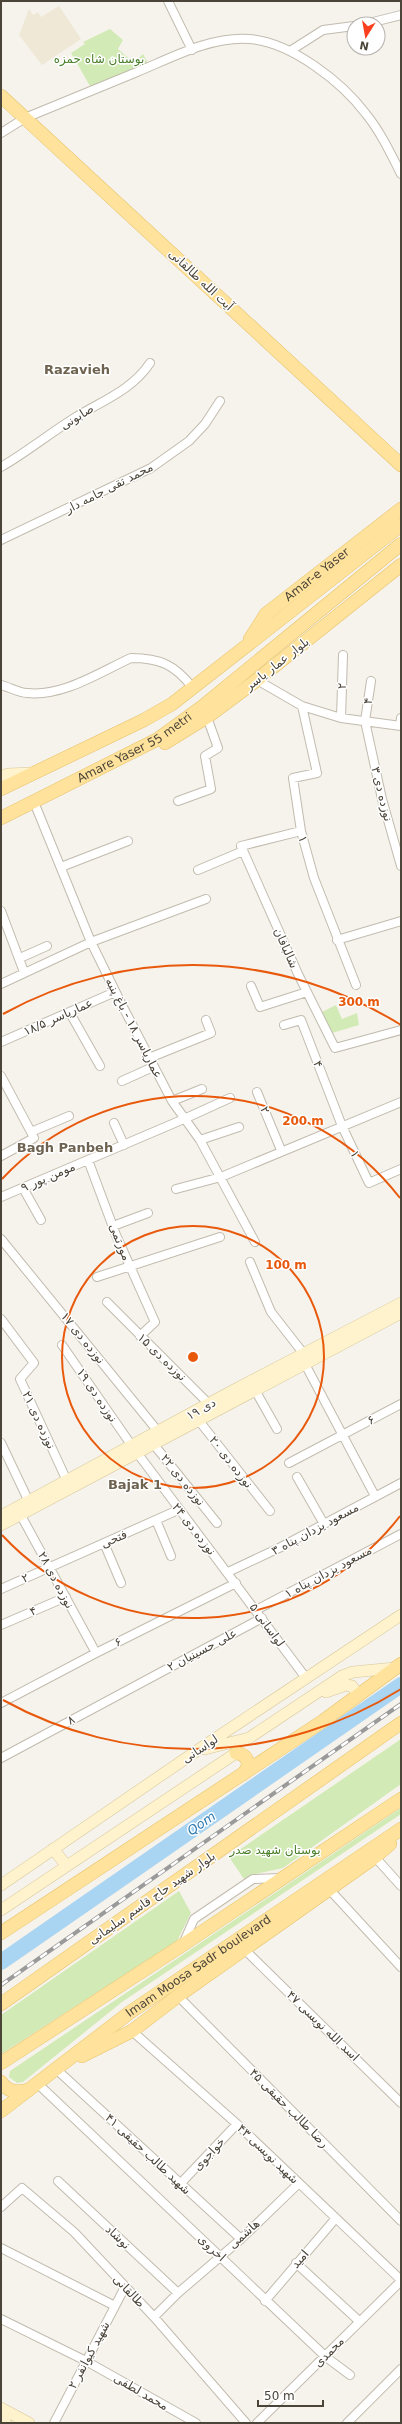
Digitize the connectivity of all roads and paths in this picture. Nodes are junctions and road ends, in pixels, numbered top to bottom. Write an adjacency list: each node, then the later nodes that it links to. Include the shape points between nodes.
1 (168, 1): 5 (street)
2 (401, 15): 3 (street)
3 (386, 19)
4 (346, 27): 6 (street, via 323,30)
5 (192, 50): 6 (street, via 227,40 250,38); 8 (street)
6 (290, 51): 10 (street, via 321,69 362,109)
7 (1, 96): 8 (main road, آیت الله طالقانی)
8 (25, 118): 9 (street); 13 (main road, آیت الله طالقانی)
9 (1, 133)
10 (401, 174)
11 (150, 363): 14 (street, صابونی, via 142,376 125,389 75,417)
12 (220, 401): 17 (street, محمد تقی جامه دار, via 205,424 189,441 151,468)
13 (401, 465)
14 (1, 467)
15 (400, 510): 20 (main road, Amar-e Yaser, via 266,614)
16 (401, 525): 20 (main road)
17 (1, 540)
18 (401, 544): 31 (main road, بلوار عمار یاسر, via 202,707)
19 (401, 565): 22 (main road, بلوار عمار یاسر)
20 (243, 648): 25 (main road, Amare Yaser 55 metri)
21 (343, 655): 28 (street, ۲)
22 (257, 680): 26 (street); 27 (main road, بلوار عمار یاسر)
23 (371, 681): 29 (street, ۴)
24 (1, 685): 25 (street, via 27,693 48,692 68,687 131,658 140,658 176,668)
25 (192, 687): 32 (main road, Amare Yaser 55 metri, via 172,704 144,720)
26 (302, 706): 28 (street); 38 (street, ۱, via 317,774 293,778)
27 (207, 717): 31 (main road, بلوار عمار یاسر, via 165,743); 35 (street, via 218,748 204,756 211,789)
28 (341, 718): 29 (street)
29 (365, 721): 30 (street); 41 (street, نوزده دی ۳, via 382,799)
30 (401, 723)
31 (145, 745): 36 (main road, Amare Yaser 55 metri)
32 (34, 773): 33 (main road); 34 (main road, Amare Yaser 55 metri)
33 (1, 776)
34 (1, 789)
35 (178, 801)
36 (34, 802): 37 (main road, Amare Yaser 55 metri); 42 (street, عماریاسر ۱۸ - باغ پنبه)
37 (1, 818)
38 (301, 831): 40 (street); 47 (street, ۱, via 314,878)
39 (128, 841): 42 (street)
40 (242, 848): 43 (street); 56 (street, شالبافان)
41 (401, 866)
42 (61, 867): 48 (street, عماریاسر ۱۸ - باغ پنبه)
43 (198, 870)
44 (206, 899): 48 (street)
45 (1, 911): 50 (street)
46 (401, 921): 47 (street)
47 (337, 940): 53 (street, ۱)
48 (91, 942): 51 (street); 55 (street, عماریاسر ۱۸ - باغ پنبه)
49 (47, 946): 50 (street)
50 (20, 958): 51 (street)
51 (24, 972): 52 (street)
52 (1, 984)
53 (356, 985)
54 (251, 986): 56 (street, via 260,1007)
55 (115, 992): 57 (street, عماریاسر ۱۸/۵); 62 (street, عماریاسر ۱۸ - باغ پنبه)
56 (307, 992): 60 (street, شالبافان, via 335,1048)
57 (70, 1013): 61 (street, عماریاسر ۱۸/۵); 63 (street)
58 (206, 1020): 62 (street, via 211,1033)
59 (284, 1025): 76 (street, ۴, via 301,1020)
60 (401, 1030)
61 (1, 1042)
62 (149, 1058): 64 (street, عماریاسر ۱۸ - باغ پنبه)
63 (100, 1066)
64 (153, 1067): 66 (street); 70 (street, عماریاسر ۱۸ - باغ پنبه)
65 (1, 1076): 77 (street)
66 (122, 1082)
67 (202, 1089): 70 (street)
68 (257, 1092): 80 (street, ۲)
69 (230, 1098): 73 (street, مومن پور ۹)
70 (172, 1101): 73 (street, عماریاسر ۱۸ - باغ پنبه)
71 (401, 1102): 76 (street)
72 (69, 1116): 77 (street)
73 (184, 1119): 78 (street, عماریاسر ۱۸ - باغ پنبه); 79 (street, مومن پور ۹)
74 (114, 1123): 79 (street)
75 (239, 1126): 78 (street)
76 (342, 1126): 80 (street); 83 (street, ۱, via 369,1183)
77 (31, 1132): 81 (street, via 34,1138)
78 (200, 1140): 84 (street, عماریاسر ۱۸ - باغ پنبه)
79 (124, 1145): 82 (street, مومن پور ۹)
80 (281, 1150): 84 (street)
81 (1, 1156)
82 (88, 1160): 85 (street, مومن پور ۹); 90 (street, مورتمی)
83 (401, 1169)
84 (221, 1177): 86 (street); 93 (street, عماریاسر ۱۸ - باغ پنبه)
85 (23, 1188): 87 (street, مومن پور ۹); 89 (street)
86 (176, 1189)
87 (1, 1197)
88 (148, 1213): 90 (street)
89 (41, 1220)
90 (113, 1226): 95 (street, مورتمی)
91 (220, 1237): 95 (street)
92 (1, 1239): 110 (street, نوزده دی ۱۷)
93 (255, 1242)
94 (250, 1262): 103 (street, via 271,1312)
95 (129, 1265): 96 (street); 101 (street, مورتمی, via 155,1322)
96 (97, 1277)
97 (107, 1302): 101 (street, نوزده دی ۱۵)
98 (401, 1304): 103 (main road, ۱۹ دی)
99 (401, 1313): 103 (main road, ۱۹ دی)
100 (1, 1319): 115 (street, نوزده دی ۲۱, via 34,1363 20,1379)
101 (140, 1336): 106 (street, نوزده دی ۱۵)
102 (62, 1345): 112 (street, نوزده دی ۱۹)
103 (306, 1360): 104 (main road, ۱۹ دی); 106 (main road, ۱۹ دی); 109 (street)
104 (256, 1390): 106 (main road, ۱۹ دی); 108 (street)
105 (401, 1404): 109 (street, ۶)
106 (213, 1408): 107 (main road, ۱۹ دی)
107 (196, 1417): 110 (main road, ۱۹ دی); 121 (street, نوزده دی ۲۰)
108 (277, 1429)
109 (342, 1436): 113 (street, ۶); 117 (street)
110 (156, 1438): 112 (main road, ۱۹ دی); 124 (street, نوزده دی ۲۲)
111 (1, 1443): 118 (street)
112 (134, 1450): 115 (main road, ۱۹ دی); 118 (main road, ۱۹ دی); 119 (street, نوزده دی ۲۴)
113 (289, 1463)
114 (297, 1477): 125 (street)
115 (66, 1480): 118 (main road, ۱۹ دی)
116 (401, 1483): 117 (street, ۳ مسعود یزدان پناه)
117 (375, 1496): 125 (street, ۳ مسعود یزدان پناه)
118 (30, 1505): 120 (main road, ۱۹ دی)
119 (178, 1510): 123 (street, فتحی); 131 (street, نوزده دی ۲۴)
120 (19, 1511): 122 (main road, ۱۹ دی); 126 (main road, ۱۹ دی); 130 (street, نوزده دی ۲۸)
121 (270, 1511)
122 (1, 1516)
123 (156, 1520): 128 (street, فتحی); 129 (street)
124 (217, 1523)
125 (324, 1524): 131 (street, ۳ مسعود یزدان پناه)
126 (1, 1525)
127 (401, 1534): 136 (street, ۱ مسعود یزدان پناه)
128 (104, 1543): 130 (street, فتحی); 132 (street)
129 (171, 1556)
130 (50, 1568): 134 (street, ۲); 135 (street, نوزده دی ۲۸)
131 (228, 1572): 133 (street, لواسانی ۵)
132 (121, 1582)
133 (236, 1583): 136 (street, لواسانی ۵); 140 (street, ۶)
134 (1, 1589)
135 (66, 1597): 139 (street, ۴); 140 (street, نوزده دی ۲۸)
136 (256, 1610): 138 (street, لواسانی ۵)
137 (401, 1616): 142 (main road, لواسانی)
138 (262, 1618): 142 (street, لواسانی ۵); 143 (street, ۲ علی حسینیان)
139 (1, 1625)
140 (96, 1653): 146 (street, ۶)
141 (398, 1666): 144 (main road, via 353,1672 342,1676); 145 (main road)
142 (306, 1678): 148 (main road, لواسانی)
143 (142, 1682): 150 (street, ۸)
144 (315, 1695): 145 (main road, via 346,1685 352,1686); 148 (main road, via 249,1738)
145 (358, 1695): 151 (main road)
146 (1, 1703)
147 (401, 1723): 166 (main road, بلوار شهید حاج قاسم سلیمانی)
148 (198, 1750): 155 (main road, لواسانی)
149 (236, 1753): 151 (main road, via 245,1756 248,1761 248,1769); 157 (main road, لواسانی)
150 (1, 1758)
151 (243, 1774): 162 (main road)
152 (401, 1799): 168 (main road, Imam Moosa Sadr boulevard)
153 (401, 1829): 169 (main road, Imam Moosa Sadr boulevard, via 129,2013)
154 (401, 1834): 156 (main road)
155 (53, 1848): 157 (main road); 158 (main road, لواسانی)
156 (375, 1857): 159 (street); 160 (main road)
157 (67, 1866): 161 (main road, لواسانی)
158 (1, 1885)
159 (401, 1886)
160 (330, 1889): 163 (main road); 164 (street)
161 (1, 1910)
162 (1, 1933)
163 (244, 1949): 165 (main road); 172 (street, ۴۷ اسد الله نویسی)
164 (401, 1967)
165 (178, 1996): 167 (main road); 180 (street, ۴۵ رضا طالب حقیقی)
166 (1, 2004)
167 (132, 2031): 169 (main road); 174 (street, ۴۳ شهید نویسی)
168 (1, 2064)
169 (56, 2069): 171 (main road, Imam Moosa Sadr boulevard); 177 (street, ۴۱ شهید طالب حقیقی)
170 (1, 2082): 171 (main road, via 12,2091 20,2092)
171 (32, 2086): 173 (main road, Imam Moosa Sadr boulevard); 183 (street, اخروی, via 96,2141)
172 (401, 2103)
173 (1, 2111)
174 (237, 2124): 176 (street, ۴۳ شهید نویسی); 177 (street, خواجوی)
175 (58, 2181): 187 (street, نوشاد)
176 (298, 2183): 179 (street, ۴۳ شهید نویسی); 181 (street, هاشمی)
177 (180, 2184): 181 (street, ۴۱ شهید طالب حقیقی)
178 (2, 2203): 186 (street, طالقانی, via 22,2188 74,2232)
179 (336, 2218): 184 (street, امید); 185 (street, ۴۳ شهید نویسی)
180 (401, 2221)
181 (241, 2239): 183 (street, هاشمی)
182 (1, 2248): 189 (street)
183 (220, 2256): 187 (street, هاشمی); 188 (street, اخروی)
184 (296, 2263): 188 (street, امید); 192 (street)
185 (401, 2280): 192 (street, محمدی)
186 (125, 2288): 189 (street, شهید کیوانفر ۲); 190 (street, طالقانی)
187 (178, 2293): 190 (street, هاشمی)
188 (265, 2301): 193 (street, اخروی)
189 (115, 2306): 194 (street, شهید کیوانفر ۲)
190 (154, 2317): 203 (street, طالقانی)
191 (1, 2318): 194 (street, محمد لطفی)
192 (359, 2321): 193 (street, محمدی)
193 (326, 2357): 196 (street, اخروی); 204 (street, محمدی)
194 (86, 2361): 201 (street, شهید کیوانفر ۲); 202 (street, محمد لطفی)
195 (401, 2369): 205 (street)
196 (350, 2375)
197 (1, 2408): 200 (main road)
198 (1, 2420): 199 (main road)
199 (6, 2423)
200 (29, 2423)
201 (54, 2423)
202 (196, 2423)
203 (246, 2423)
204 (257, 2423)
205 (347, 2423)

